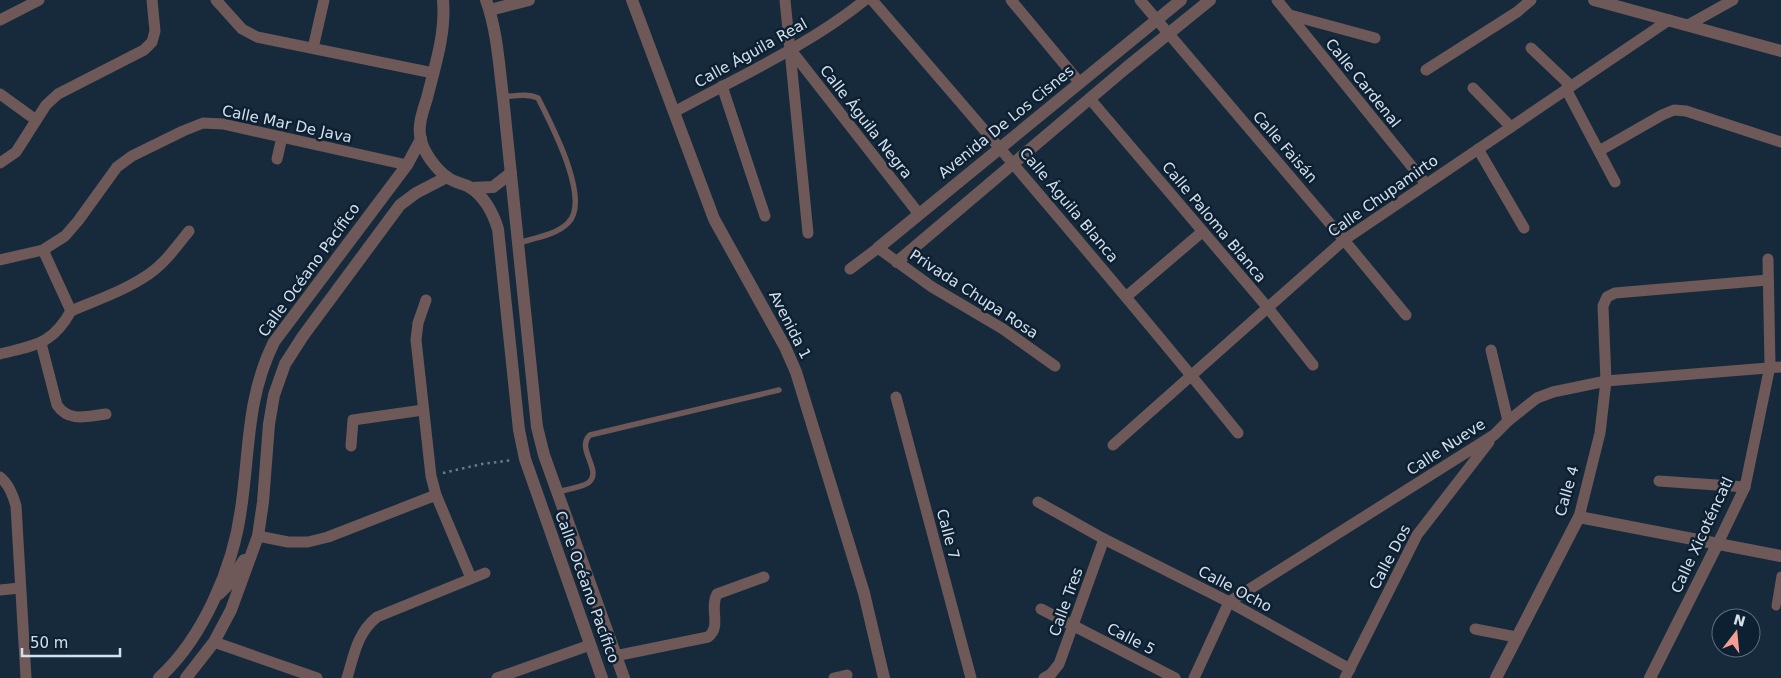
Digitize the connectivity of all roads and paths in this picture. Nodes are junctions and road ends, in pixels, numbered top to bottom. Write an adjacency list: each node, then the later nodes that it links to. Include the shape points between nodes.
1 (39, 0): 21 (street)
2 (152, 0): 41 (street, via 155,30 152,42 144,50 58,94)
3 (216, 0): 27 (street, via 242,29 257,37)
4 (324, 0): 27 (street)
5 (443, 0): 32 (street, Calle Océano Pacífico, via 442,36)
6 (529, 0): 19 (street)
7 (632, 0): 40 (street, Avenida 1)
8 (785, 0): 29 (street)
9 (865, 0): 29 (street, Calle Águila Real, via 843,18)
10 (872, 0): 46 (street, Calle Águila Blanca)
11 (1011, 0): 33 (street)
12 (1140, 0): 22 (street, Calle Faisán)
13 (1181, 0): 22 (street, Avenida De Los Cisnes)
14 (1210, 0): 25 (street)
15 (1277, 0): 20 (street, Calle Cardenal)
16 (1531, 0): 31 (street)
17 (1594, 0): 23 (street)
18 (1733, 0): 24 (street)
19 (488, 5): 38 (street, Calle Océano Pacífico)
20 (1290, 15): 26 (street); 56 (street, Calle Cardenal)
21 (0, 20)
22 (1157, 20): 25 (street, Calle Faisán); 33 (street, Avenida De Los Cisnes)
23 (1669, 20): 24 (street); 36 (street, Calle Chupamirto)
24 (1688, 25): 30 (street)
25 (1168, 34): 39 (street); 64 (street, Calle Faisán)
26 (1375, 38)
27 (313, 48): 32 (street)
28 (1531, 48): 36 (street)
29 (790, 49): 34 (street, Calle Águila Real); 58 (street, Calle Águila Negra); 63 (street)
30 (1781, 51)
31 (1426, 70)
32 (433, 73): 44 (street, Calle Océano Pacífico, via 420,124)
33 (1080, 83): 46 (street, Avenida De Los Cisnes)
34 (722, 86): 40 (street, Calle Águila Real); 59 (street)
35 (1473, 88): 42 (street)
36 (1569, 88): 42 (street, Calle Chupamirto); 48 (street)
37 (0, 94): 41 (street)
38 (503, 97): 53 (street, Calle Océano Pacífico); 65 (lane, via 522,95 538,98 558,140 575,188 576,208 570,222 558,231)
39 (1090, 99): 51 (street); 62 (street, Calle Paloma Blanca)
40 (674, 112): 138 (street, Avenida 1, via 714,219 796,372 864,593)
41 (36, 120): 50 (street, via 16,152)
42 (1511, 127): 47 (street, Calle Chupamirto)
43 (282, 137): 49 (street); 52 (street, Calle Mar De Java); 67 (street, Calle Mar De Java, via 223,124 203,124 183,131 132,156 117,168 65,236)
44 (420, 139): 52 (street, Calle Océano Pacífico); 54 (street, Calle Océano Pacífico, via 435,166)
45 (1781, 142): 48 (street, via 1674,110)
46 (1001, 148): 51 (street, Calle Águila Blanca); 58 (street, Avenida De Los Cisnes)
47 (1478, 150): 56 (street, Calle Chupamirto); 60 (street)
48 (1598, 151): 55 (street)
49 (277, 159)
50 (0, 163)
51 (1014, 163): 70 (street); 73 (street, Calle Águila Blanca)
52 (406, 165): 116 (street, Calle Océano Pacífico, via 274,342 265,362 250,420 238,531)
53 (511, 173): 57 (street, via 493,187); 65 (street, Calle Océano Pacífico)
54 (447, 177): 57 (street, Calle Océano Pacífico); 105 (street, via 416,192 400,205 302,336 285,364 274,394)
55 (1615, 182)
56 (1426, 184): 64 (street, Calle Chupamirto)
57 (471, 188): 95 (street, Calle Océano Pacífico, via 493,212 498,229 519,430)
58 (919, 214): 66 (street, Avenida De Los Cisnes)
59 (765, 216)
60 (1524, 228)
61 (189, 231): 76 (street, via 150,273)
62 (1202, 232): 73 (street); 75 (street, Calle Paloma Blanca)
63 (808, 233)
64 (1344, 240): 75 (street, Calle Chupamirto); 77 (street, Calle Faisán)
65 (518, 243): 100 (street, Calle Océano Pacífico, via 537,427)
66 (878, 248): 70 (street, Privada Chupa Rosa); 71 (street, Avenida De Los Cisnes)
67 (44, 250): 69 (street, Calle Mar De Java); 76 (street)
68 (1768, 259): 72 (street, Calle Xicoténcatl)
69 (0, 260)
70 (897, 262): 82 (street, Privada Chupa Rosa)
71 (850, 269)
72 (1768, 280): 83 (street, Calle Xicoténcatl); 85 (street, Calle 4, via 1615,293 1607,297 1602,306)
73 (1126, 296): 84 (street, Calle Águila Blanca)
74 (426, 300): 88 (street, via 416,340)
75 (1268, 308): 81 (street, Calle Paloma Blanca); 84 (street, Calle Chupamirto)
76 (71, 311): 78 (street, via 53,336)
77 (1406, 315)
78 (41, 343): 80 (street); 89 (street, via 62,414 72,417)
79 (1491, 350): 90 (street)
80 (0, 354)
81 (1313, 365)
82 (1055, 366)
83 (1776, 366): 85 (street, Calle Nueve); 99 (street, Calle Xicoténcatl)
84 (1192, 376): 91 (street, Calle Águila Blanca); 93 (street, Calle Chupamirto)
85 (1606, 381): 90 (street, Calle Nueve, via 1537,398); 103 (street, Calle 4, via 1600,433)
86 (778, 390): 100 (lane, via 590,435 585,446 592,478 587,483)
87 (896, 397): 139 (street, Calle 7)
88 (423, 410): 94 (street, via 352,420); 96 (street)
89 (106, 414)
90 (1508, 421): 92 (street, Calle Nueve)
91 (1238, 433)
92 (1494, 434): 117 (street, Calle Nueve); 126 (street, Calle Dos, via 1416,535)
93 (1113, 445)
94 (351, 446)
95 (525, 459): 96 (path, via 482,464); 106 (street, Calle Océano Pacífico)
96 (431, 476): 101 (street)
97 (0, 478): 114 (street, via 16,506)
98 (1659, 482): 99 (street)
99 (1745, 487): 108 (street, Calle Xicoténcatl)
100 (557, 492): 104 (street, Calle Océano Pacífico)
101 (436, 495): 105 (street, via 308,542); 113 (street)
102 (1038, 502): 107 (street, Calle Ocho)
103 (1579, 517): 108 (street); 122 (street, Calle 4)
104 (570, 530): 106 (street); 125 (street, Calle Océano Pacífico)
105 (258, 536): 116 (street, via 238,571); 123 (street, via 232,610)
106 (552, 537): 124 (street, Calle Océano Pacífico)
107 (1104, 539): 117 (street, Calle Ocho); 120 (street, Calle Tres)
108 (1718, 543): 109 (street); 143 (street, Calle Xicoténcatl)
109 (1781, 556)
110 (485, 573): 113 (street)
111 (1781, 576): 118 (street)
112 (764, 577): 125 (street, via 718,594 713,604 715,627 708,637)
113 (470, 578): 133 (street, via 376,617 360,636)
114 (20, 588): 115 (street); 129 (street)
115 (0, 590)
116 (216, 597): 130 (street, Calle Océano Pacífico, via 194,635)
117 (1229, 602): 126 (street, Calle Ocho); 141 (street)
118 (1776, 606)
119 (1041, 609): 120 (street, Calle 5)
120 (1073, 626): 128 (street, Calle Tres, via 1059,664); 140 (street, Calle 5)
121 (1475, 629): 122 (street)
122 (1516, 637): 142 (street, Calle 4)
123 (214, 642): 131 (street); 132 (street)
124 (590, 646): 134 (street); 135 (street, Calle Océano Pacífico)
125 (615, 656): 136 (street, Calle Océano Pacífico)
126 (1348, 673)
127 (847, 675): 137 (street)
128 (1047, 676)
129 (26, 678)
130 (159, 678)
131 (186, 678)
132 (317, 678)
133 (347, 678)
134 (497, 678)
135 (602, 678)
136 (624, 678)
137 (834, 678)
138 (884, 678)
139 (971, 678)
140 (1174, 678)
141 (1194, 678)
142 (1496, 678)
143 (1650, 678)

